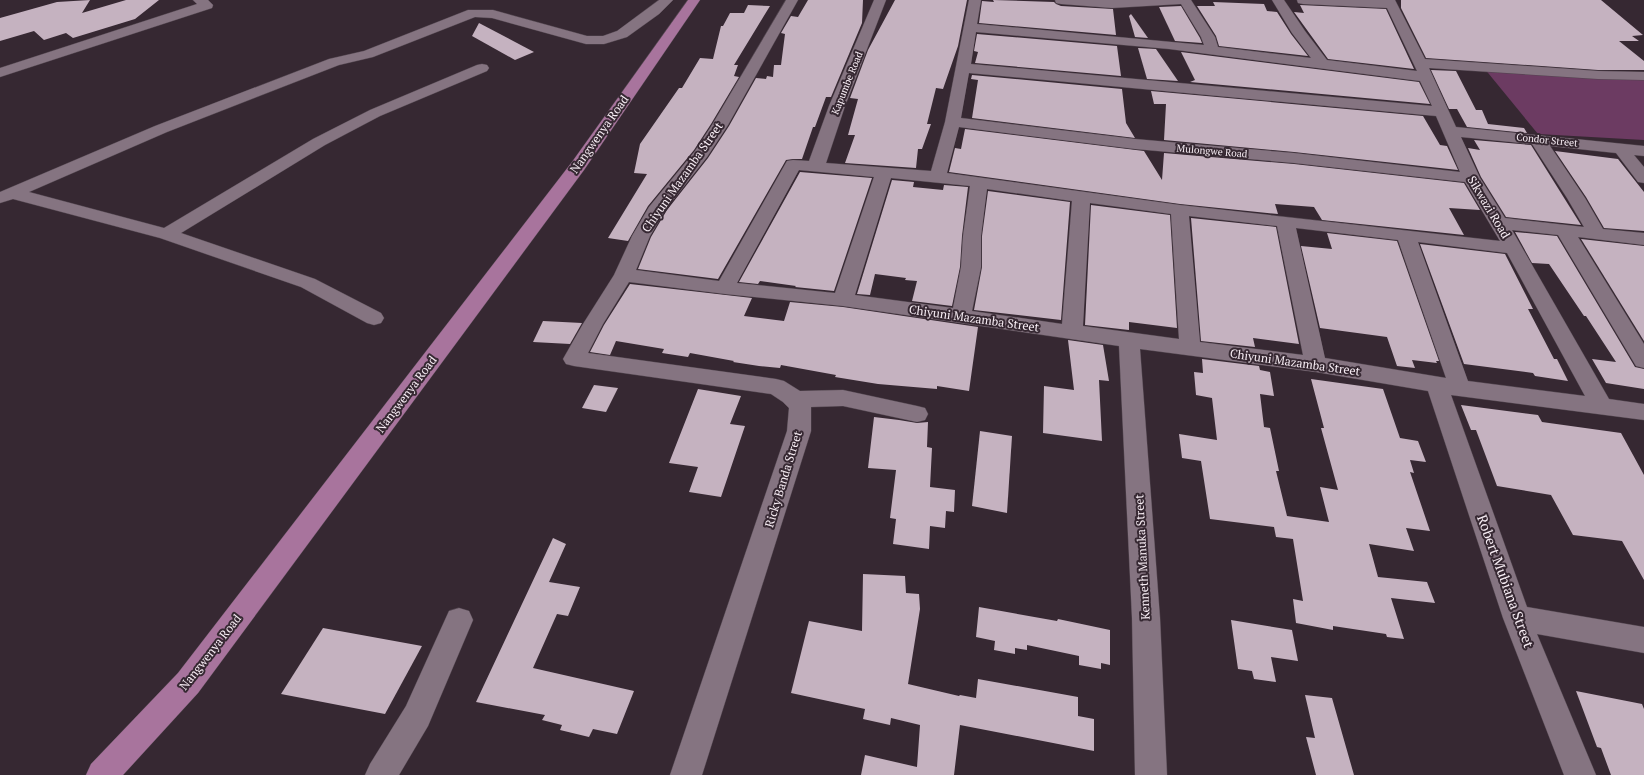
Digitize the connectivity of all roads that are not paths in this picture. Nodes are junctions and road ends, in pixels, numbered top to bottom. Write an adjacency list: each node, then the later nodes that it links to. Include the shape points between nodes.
1 (221, 0): 11 (street)
2 (667, 0): 33 (street, via 622,34 604,40 586,40 492,14 473,13 383,49 334,62 161,129)
3 (694, 0): 62 (main road, Nangwenya Road, via 578,166 188,683)
4 (792, 0): 44 (street, Chiyuni Mazamba Street, via 720,125 701,154 658,207 641,236)
5 (880, 0): 27 (street, Kapumbe Road)
6 (975, 0): 13 (street)
7 (1061, 0): 8 (street, via 1126,4)
8 (1184, 0): 14 (street, via 1208,37)
9 (1278, 0): 15 (street)
10 (1303, 0): 12 (street)
11 (203, 2): 19 (street)
12 (1391, 2): 18 (street, Sikwazi Road)
13 (970, 27): 14 (street); 17 (street)
14 (1212, 50): 15 (street)
15 (1322, 64): 18 (street)
16 (482, 68): 39 (street, via 375,113 319,142)
17 (964, 68): 21 (street); 22 (street)
18 (1423, 70): 20 (street); 21 (street, Sikwazi Road)
19 (0, 73)
20 (1644, 76)
21 (1442, 112): 23 (street, Sikwazi Road)
22 (953, 122): 29 (street); 30 (street, Mulongwe Road, via 1127,143)
23 (1450, 131): 24 (street, Condor Street); 30 (street, Sikwazi Road)
24 (1537, 139): 25 (street, Condor Street); 40 (street)
25 (1621, 149): 26 (street, Condor Street); 31 (street)
26 (1644, 151)
27 (816, 166): 28 (street); 45 (street, via 793,165 782,190 733,270)
28 (884, 173): 29 (street); 46 (street)
29 (938, 177): 32 (street)
30 (1471, 178): 37 (street, Sikwazi Road)
31 (1644, 178)
32 (979, 183): 34 (street); 47 (street, via 971,267)
33 (6, 196): 39 (street)
34 (1081, 197): 35 (street); 49 (street)
35 (1180, 210): 36 (street); 51 (street)
36 (1285, 221): 41 (street); 53 (street)
37 (1499, 223): 38 (street); 43 (street, Sikwazi Road)
38 (1564, 230): 40 (street); 52 (street)
39 (166, 234): 48 (street, via 308,283)
40 (1597, 234): 42 (street)
41 (1406, 235): 43 (street); 54 (street, Robert Mubiana Street, via 1425,292)
42 (1644, 239)
43 (1514, 248): 56 (street, Sikwazi Road)
44 (624, 275): 45 (street, Chiyuni Mazamba Street); 55 (street, via 574,359 776,387)
45 (725, 288): 46 (street, Chiyuni Mazamba Street)
46 (843, 300): 47 (street, Chiyuni Mazamba Street)
47 (961, 316): 49 (street, Chiyuni Mazamba Street)
48 (374, 318)
49 (1072, 331): 50 (street, Chiyuni Mazamba Street)
50 (1129, 340): 51 (street, Chiyuni Mazamba Street); 65 (street, Kenneth Manuka Street, via 1146,618)
51 (1190, 347): 53 (street, Chiyuni Mazamba Street)
52 (1644, 361)
53 (1316, 364): 54 (street, Chiyuni Mazamba Street)
54 (1449, 386): 56 (street, Chiyuni Mazamba Street); 59 (street, Robert Mubiana Street)
55 (797, 399): 58 (street, via 843,398); 64 (street, Ricky Banda Street, via 801,411 799,431)
56 (1602, 407): 57 (street, Chiyuni Mazamba Street)
57 (1644, 412)
58 (917, 414)
59 (1518, 618): 61 (street); 66 (street, Robert Mubiana Street)
60 (459, 620): 63 (street, via 416,716)
61 (1644, 640)
62 (102, 775)
63 (381, 775)
64 (686, 775)
65 (1151, 775)
66 (1580, 775)

